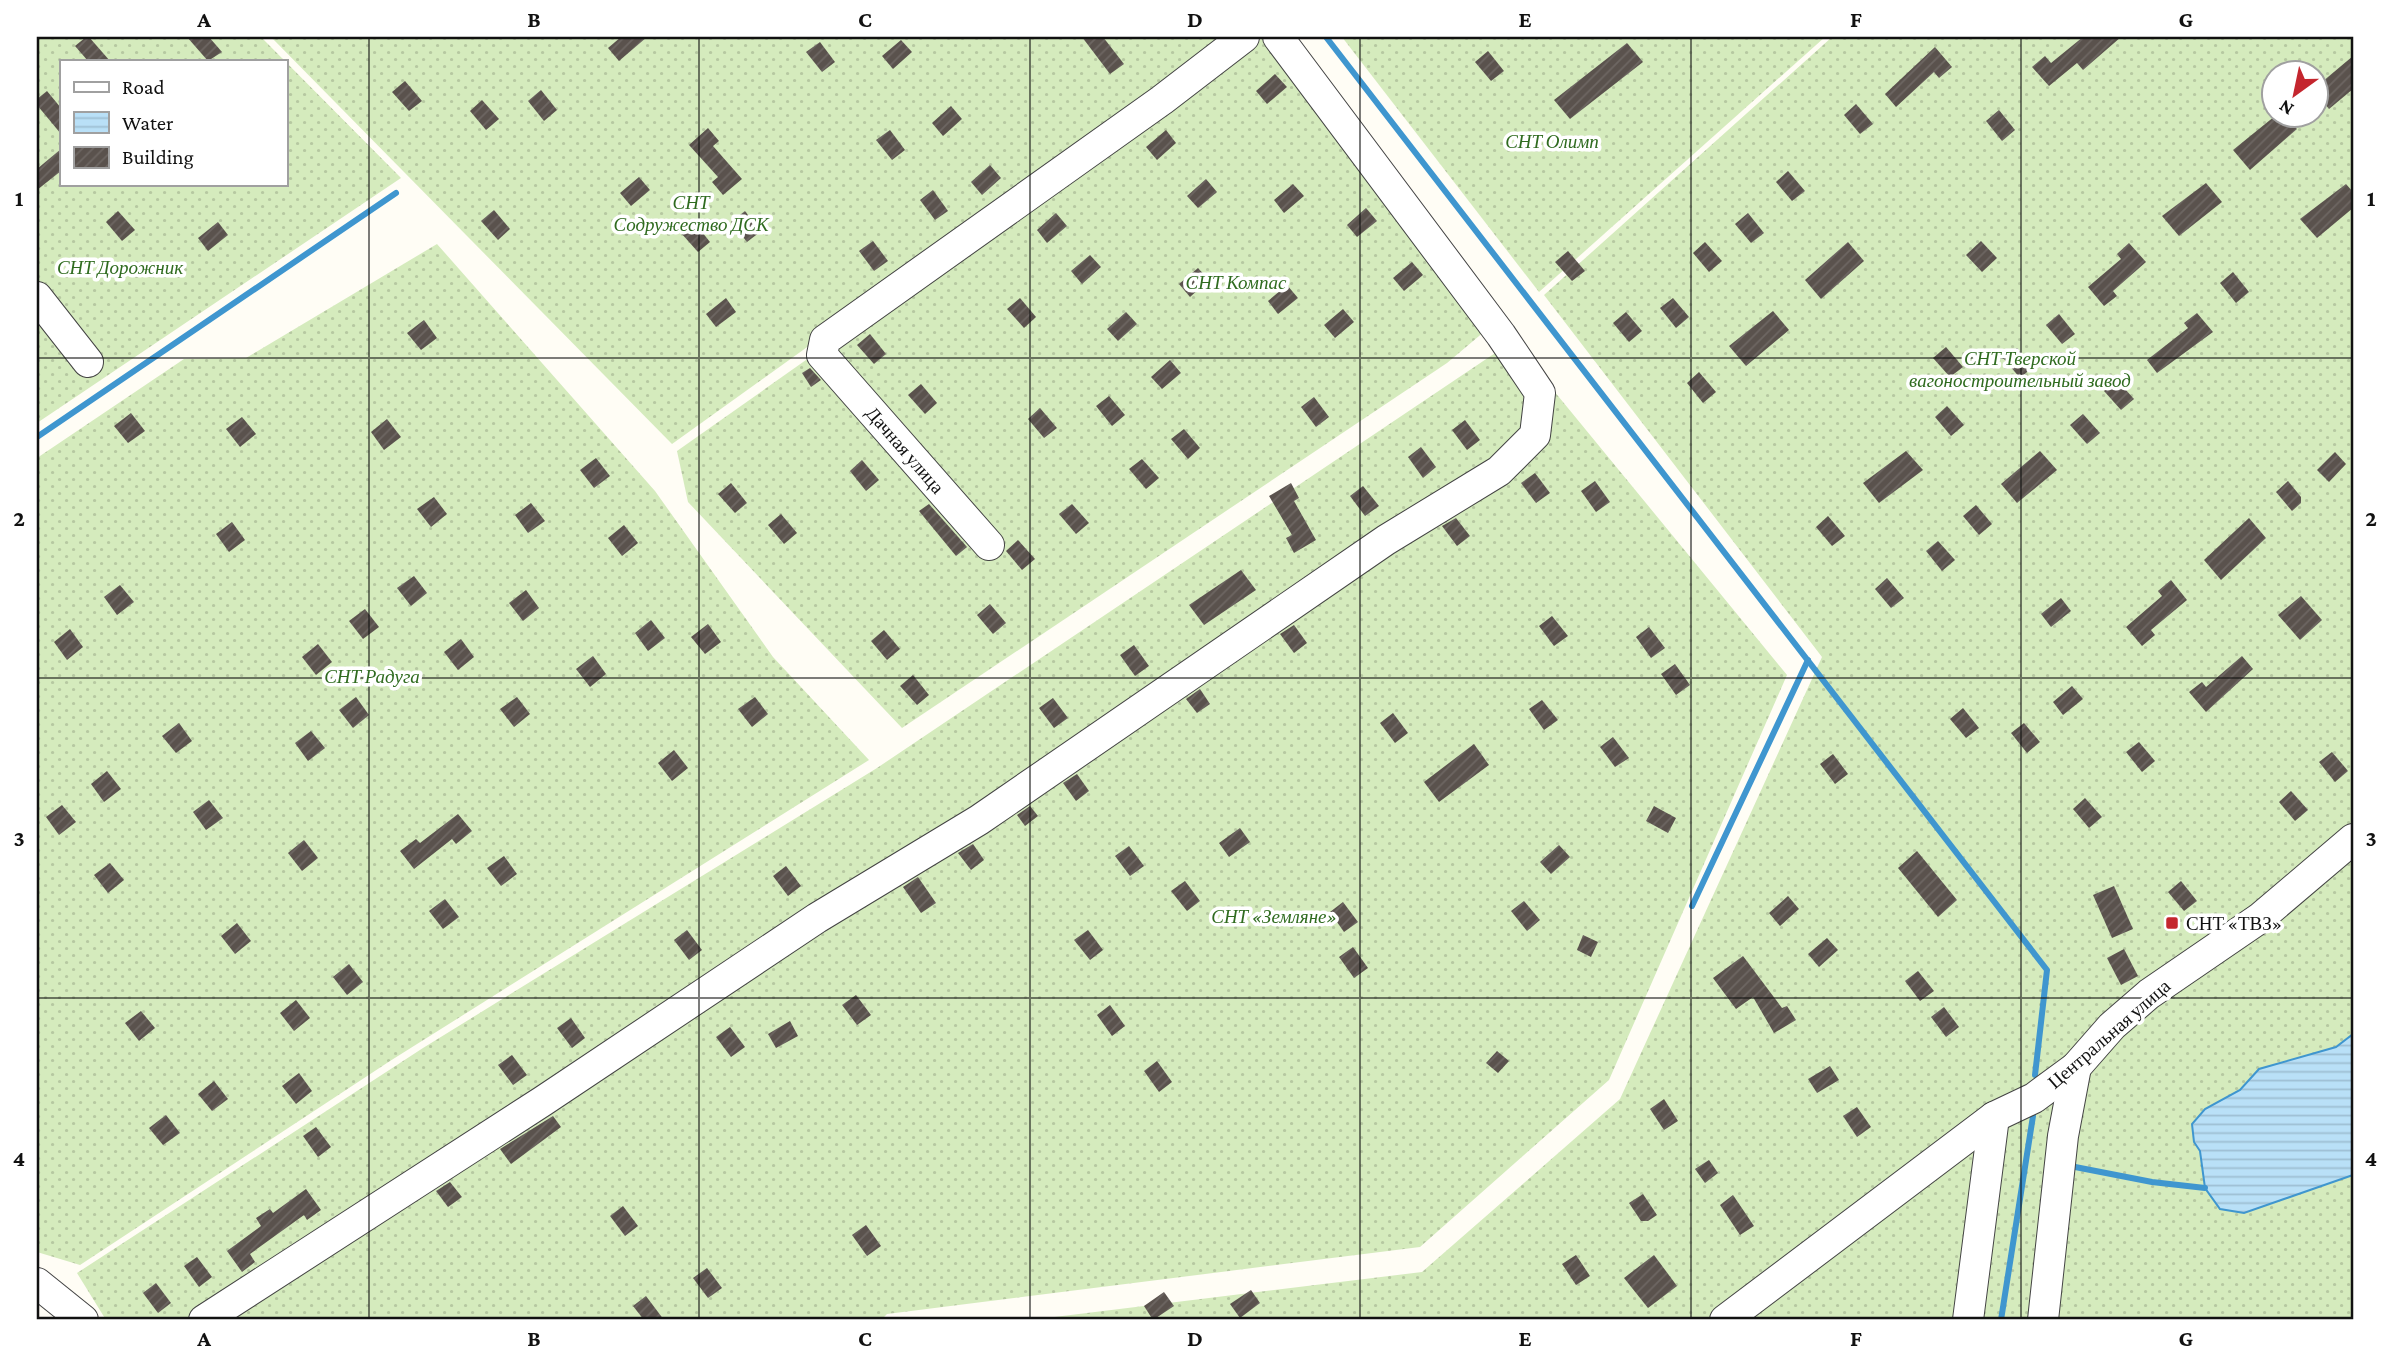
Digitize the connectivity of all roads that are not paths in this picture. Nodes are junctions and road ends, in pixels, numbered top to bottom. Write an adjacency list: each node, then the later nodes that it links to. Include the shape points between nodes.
1 (1244, 37): 5 (street, Дачная улица, via 825,340 822,355)
2 (1278, 37): 11 (street, via 1540,393 1535,435 1499,471 1386,540 979,820 817,918)
3 (37, 297): 4 (street)
4 (88, 362)
5 (989, 545)
6 (2353, 839): 7 (street, Центральная улица, via 2260,918 2149,994 2112,1026)
7 (2076, 1067): 8 (street, Центральная улица, via 2034,1098); 14 (street, via 2063,1136)
8 (1994, 1117): 12 (street, Центральная улица); 13 (street)
9 (37, 1283): 10 (street)
10 (83, 1320)
11 (204, 1320)
12 (1725, 1320)
13 (1968, 1320)
14 (2043, 1320)

